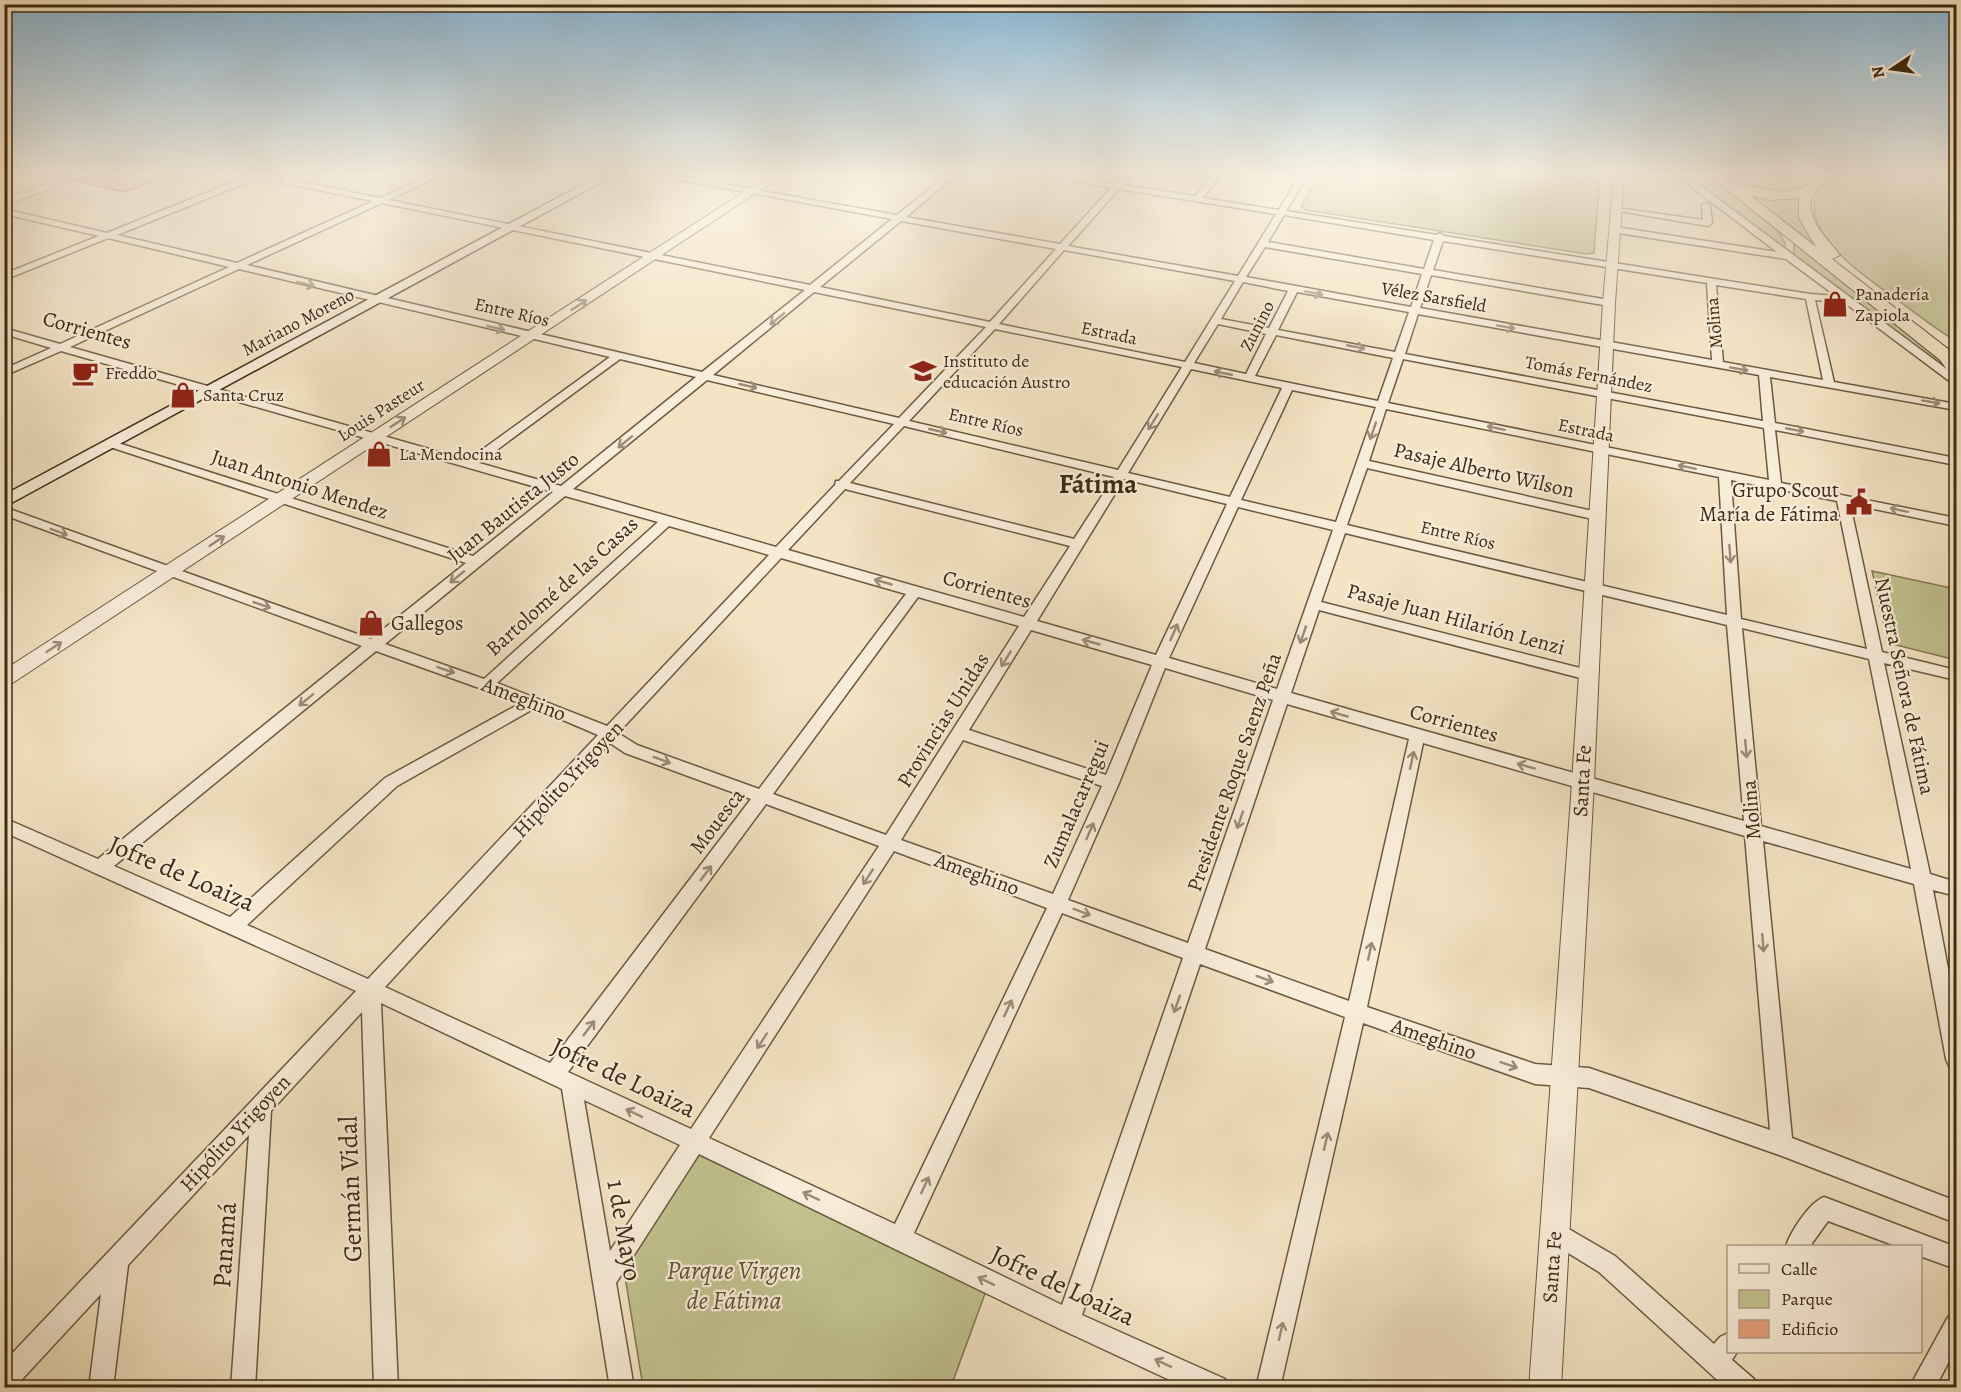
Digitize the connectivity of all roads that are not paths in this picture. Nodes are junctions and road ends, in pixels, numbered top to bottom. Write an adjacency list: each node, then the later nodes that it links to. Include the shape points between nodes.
1 (97, 240): 26 (street)
2 (129, 240): 24 (street, Entre Ríos)
3 (295, 240): 24 (street)
4 (491, 240): 32 (main road, Mariano Moreno)
5 (574, 240): 21 (street, Estrada)
6 (680, 240): 21 (street, Louis Pasteur)
7 (874, 240): 30 (street, Juan Bautista Justo)
8 (1017, 240): 20 (street, Vélez Sarsfield)
9 (1069, 240): 20 (street, Hipólito Yrigoyen)
10 (1266, 240): 19 (street, Provincias Unidas)
11 (1439, 240): 25 (street, Presidente Roque Saenz Peña)
12 (1464, 240): 23 (street)
13 (1614, 240): 23 (street, Santa Fe)
14 (1680, 240): 22 (street)
15 (1767, 240): 22 (street)
16 (1787, 240): 22 (highway)
17 (1796, 240): 48 (highway, via 1946,356)
18 (1818, 240): 42 (highway, via 1847,268)
19 (1264, 244): 25 (street); 27 (street, Provincias Unidas)
20 (1062, 248): 27 (street, Vélez Sarsfield); 37 (street, Hipólito Yrigoyen)
21 (655, 256): 30 (street, Estrada); 40 (street, Louis Pasteur, one-way to 21)
22 (1790, 257): 33 (street)
23 (1611, 264): 28 (street); 34 (street, Santa Fe)
24 (235, 267): 32 (street, Entre Ríos, one-way to 32); 43 (street)
25 (1428, 272): 34 (street); 35 (street, Presidente Roque Saenz Peña)
26 (4, 277)
27 (1240, 279): 29 (street, Vélez Sarsfield); 36 (street, Provincias Unidas)
28 (1711, 280): 31 (street); 46 (street, Molina)
29 (1294, 289): 35 (street, Vélez Sarsfield, one-way to 35); 39 (street, Zunino)
30 (811, 290): 37 (street, Estrada); 51 (street, Juan Bautista Justo, one-way to 51)
31 (1810, 297): 33 (street); 54 (street)
32 (379, 300): 40 (street, Entre Ríos, one-way to 40); 56 (main road, Mariano Moreno)
33 (1848, 300): 53 (street)
34 (1609, 303): 41 (street, Santa Fe)
35 (1414, 311): 41 (street, Vélez Sarsfield, one-way to 41); 44 (street, Presidente Roque Saenz Peña)
36 (1216, 321): 39 (street, Tomás Fernández); 47 (street, Provincias Unidas)
37 (991, 326): 47 (street, Estrada); 60 (street, Hipólito Yrigoyen)
38 (4, 331): 43 (street, Corrientes)
39 (1274, 332): 44 (street, Tomás Fernández, one-way to 44); 52 (street, Zunino)
40 (531, 336): 45 (street, Entre Ríos); 62 (street, Louis Pasteur, one-way to 40)
41 (1606, 345): 46 (street, Vélez Sarsfield); 57 (street, Santa Fe)
42 (1956, 345)
43 (63, 346): 50 (street); 56 (street, Corrientes)
44 (1399, 355): 57 (street, Tomás Fernández); 58 (street, Presidente Roque Saenz Peña)
45 (617, 357): 51 (street, Entre Ríos); 67 (street)
46 (1718, 365): 49 (street, Vélez Sarsfield, one-way to 49)
47 (1188, 366): 52 (street, Estrada, one-way to 47); 68 (street, Provincias Unidas, one-way to 68)
48 (1956, 370)
49 (1764, 373): 54 (street, Vélez Sarsfield); 61 (street)
50 (4, 374)
51 (706, 377): 60 (street, Entre Ríos, one-way to 60); 72 (street, Juan Bautista Justo, one-way to 72)
52 (1249, 378): 55 (street, Estrada)
53 (1956, 381)
54 (1829, 385): 59 (street, Vélez Sarsfield, one-way to 59)
55 (1288, 386): 58 (street, Estrada); 76 (street, Zumalacarregui)
56 (213, 389): 62 (street, Corrientes); 63 (main road, Mariano Moreno)
57 (1604, 394): 61 (street, Tomás Fernández); 64 (street, Santa Fe)
58 (1382, 405): 64 (street, Estrada, one-way to 58); 66 (street, Presidente Roque Saenz Peña, one-way to 66)
59 (1956, 407)
60 (901, 422): 68 (street, Entre Ríos, one-way to 68); 70 (street, Hipólito Yrigoyen)
61 (1771, 426): 65 (street, Tomás Fernández, one-way to 65); 71 (street)
62 (375, 437): 67 (street, Corrientes); 73 (street, Louis Pasteur)
63 (111, 444): 73 (street, Juan Antonio Mendez); 75 (main road, Mariano Moreno)
64 (1601, 450): 69 (street, Estrada, one-way to 64); 78 (street, Santa Fe)
65 (1956, 461)
66 (1362, 463): 78 (street, Pasaje Alberto Wilson); 81 (street, Presidente Roque Saenz Peña)
67 (470, 464): 72 (street, Corrientes)
68 (1121, 475): 76 (street, Entre Ríos); 82 (street, Provincias Unidas)
69 (1725, 475): 71 (street, Estrada); 89 (street, Molina, one-way to 89)
70 (840, 484): 82 (street); 83 (street, Hipólito Yrigoyen)
71 (1775, 484): 74 (street, Estrada)
72 (565, 490): 79 (street, Corrientes); 84 (street, Juan Bautista Justo)
73 (280, 499): 84 (street, Juan Antonio Mendez); 85 (street, Louis Pasteur, one-way to 73)
74 (1843, 499): 80 (street, Estrada, one-way to 74); 92 (street, Nuestra Señora de Fátima)
75 (4, 502)
76 (1233, 502): 81 (street, Entre Ríos); 93 (street, Zumalacarregui, one-way to 76)
77 (4, 511): 85 (street, Ameghino, one-way to 85)
78 (1597, 516): 86 (street, Santa Fe)
79 (667, 521): 83 (street, Corrientes); 97 (street, Bartolomé de las Casas)
80 (1956, 522)
81 (1340, 527): 86 (street, Entre Ríos); 88 (street, Presidente Roque Saenz Peña)
82 (1078, 544): 90 (street, Provincias Unidas)
83 (777, 552): 87 (street, Corrientes, one-way to 83); 101 (street, Hipólito Yrigoyen)
84 (477, 562): 91 (street, Juan Bautista Justo, one-way to 91)
85 (169, 572): 91 (street, Ameghino, one-way to 91); 96 (street, Louis Pasteur, one-way to 85)
86 (1593, 588): 89 (street, Entre Ríos); 94 (street, Santa Fe)
87 (915, 592): 90 (street, Corrientes); 105 (street, Mouesca)
88 (1313, 604): 94 (street, Pasaje Juan Hilarión Lenzi); 98 (street, Presidente Roque Saenz Peña, one-way to 98)
89 (1734, 622): 92 (street, Entre Ríos); 107 (street, Molina, one-way to 107)
90 (1028, 625): 93 (street, Corrientes, one-way to 90); 100 (street, Provincias Unidas, one-way to 100)
91 (375, 645): 97 (street, Ameghino, one-way to 97); 109 (street, Juan Bautista Justo, one-way to 109)
92 (1875, 655): 95 (street, Entre Ríos); 110 (street, Nuestra Señora de Fátima)
93 (1160, 662): 98 (street, Corrientes); 104 (street, Zumalacarregui)
94 (1588, 675): 103 (street, Santa Fe)
95 (1956, 675)
96 (4, 679)
97 (486, 684): 99 (street, Ameghino)
98 (1281, 697): 102 (street, Corrientes, one-way to 98); 114 (street, Presidente Roque Saenz Peña, one-way to 114)
99 (534, 702): 101 (street, Ameghino); 113 (street, via 501,724 412,767 391,782)
100 (960, 733): 104 (street); 108 (street, Provincias Unidas)
101 (609, 735): 105 (street, Ameghino, one-way to 105, via 631,749); 115 (street, Hipólito Yrigoyen)
102 (1417, 736): 103 (street, Corrientes, one-way to 102); 116 (street, one-way to 102)
103 (1583, 782): 107 (street, Corrientes); 118 (street, Santa Fe)
104 (1111, 783): 112 (street, Zumalacarregui, one-way to 104)
105 (764, 796): 108 (street, Ameghino); 119 (street, Mouesca, one-way to 105)
106 (4, 824): 109 (street, Jofre de Loaiza)
107 (1753, 831): 110 (street, Corrientes); 122 (street, Molina, one-way to 122)
108 (890, 843): 112 (street, Ameghino); 121 (street, Provincias Unidas, one-way to 121)
109 (99, 868): 113 (street, Jofre de Loaiza)
110 (1922, 879): 111 (street, Corrientes); 117 (street, Nuestra Señora de Fátima)
111 (1956, 889)
112 (1058, 903): 114 (street, Ameghino, one-way to 114); 125 (street, Zumalacarregui, one-way to 112)
113 (234, 926): 115 (street, Jofre de Loaiza)
114 (1195, 954): 116 (street, Ameghino, one-way to 116); 132 (street, Presidente Roque Saenz Peña, one-way to 132)
115 (371, 989): 119 (street, Jofre de Loaiza); 120 (street, Hipólito Yrigoyen); 138 (street, Germán Vidal)
116 (1356, 1012): 118 (street, Ameghino, one-way to 118, via 1534,1074); 141 (street, one-way to 116)
117 (1956, 1059)
118 (1563, 1074): 122 (street, Ameghino, via 1589,1078); 124 (street, Santa Fe)
119 (562, 1079): 121 (street, Jofre de Loaiza, one-way to 119); 131 (street, 1 de Mayo)
120 (261, 1105): 130 (street, Hipólito Yrigoyen); 137 (street, Panamá)
121 (695, 1143): 125 (street, Jofre de Loaiza, one-way to 121); 131 (street, Provincias Unidas)
122 (1782, 1145): 123 (street, Ameghino)
123 (1956, 1212)
124 (1555, 1232): 134 (street, via 1607,1264); 142 (street, Santa Fe)
125 (900, 1238): 132 (street, Jofre de Loaiza, one-way to 125)
126 (1798, 1245): 128 (street, via 1824,1208)
127 (1922, 1245): 129 (street)
128 (1922, 1245)
129 (1956, 1258)
130 (117, 1261): 135 (street, Hipólito Yrigoyen); 136 (street)
131 (605, 1279): 139 (street, 1 de Mayo)
132 (1068, 1321): 140 (street, Jofre de Loaiza, one-way to 132)
133 (1956, 1325): 144 (street)
134 (1723, 1353): 143 (street)
135 (4, 1380)
136 (101, 1388)
137 (243, 1388)
138 (386, 1388)
139 (622, 1388)
140 (1216, 1388)
141 (1268, 1388)
142 (1545, 1388)
143 (1744, 1388)
144 (1921, 1388)

